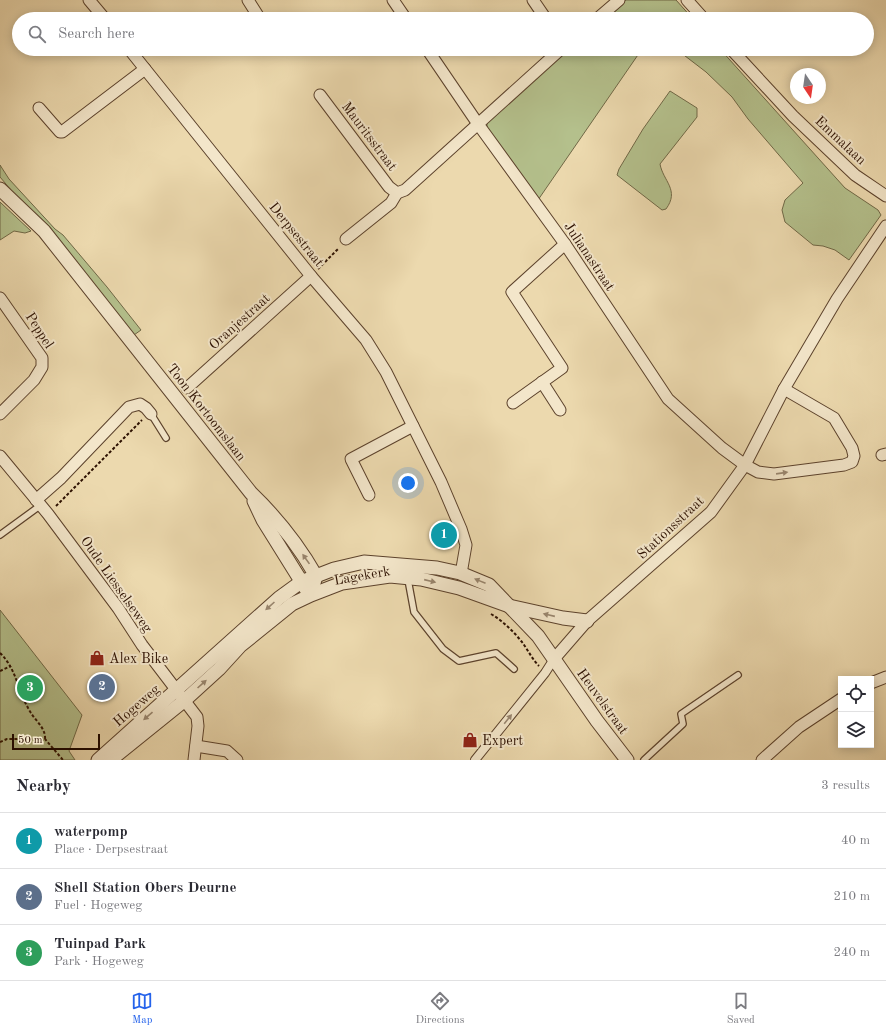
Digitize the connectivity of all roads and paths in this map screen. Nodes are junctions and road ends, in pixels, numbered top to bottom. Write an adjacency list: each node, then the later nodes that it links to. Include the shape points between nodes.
1 (248, 0): 8 (street)
2 (393, 0): 9 (street)
3 (533, 0): 10 (street)
4 (619, 0): 11 (street)
5 (687, 0): 12 (street)
6 (94, 1): 7 (street)
7 (101, 12)
8 (256, 12)
9 (401, 12)
10 (541, 12)
11 (605, 12)
12 (698, 12)
13 (135, 56): 17 (street, Derpsestraat)
14 (432, 56): 20 (street, Julianastraat)
15 (554, 56): 20 (street, Mauritsstraat)
16 (737, 56): 23 (street, Emmalaan, via 793,116 849,170)
17 (145, 69): 19 (street, via 62,132); 27 (street, Derpsestraat)
18 (320, 95): 22 (street, Mauritsstraat)
19 (39, 108)
20 (478, 124): 22 (street, Mauritsstraat, via 405,190); 26 (street, Julianastraat)
21 (0, 189): 40 (street, Toon Kortoomslaan, via 44,231)
22 (397, 193): 25 (street, Mauritsstraat, via 391,203)
23 (886, 196)
24 (886, 226): 31 (street, Stationsstraat, via 837,299)
25 (346, 239): 27 (path)
26 (565, 244): 29 (street, via 512,292 562,368); 39 (street, Julianastraat, via 668,399 722,448)
27 (311, 276): 30 (street, Oranjestraat); 36 (street, Derpsestraat, via 366,340 386,372)
28 (0, 298): 34 (street, Peppel, via 42,358 42,367 34,380)
29 (542, 382): 32 (street); 33 (street)
30 (187, 388)
31 (784, 389): 39 (street, Stationsstraat); 39 (street, Julianastraat, one-way to 31, via 758,472 774,474 852,462 852,448 834,418)
32 (513, 403)
33 (560, 410)
34 (0, 414)
35 (152, 414): 37 (lane); 42 (path, via 141,420); 42 (street, via 140,404 129,407 61,478)
36 (413, 426): 41 (street, via 351,459); 44 (street, Derpsestraat, via 461,529 466,545)
37 (166, 438)
38 (0, 456): 42 (street, Oude Liesselseweg)
39 (745, 465): 51 (street, Stationsstraat, via 711,512)
40 (251, 493): 45 (street, Toon Kortoomslaan, one-way to 40, via 271,514); 47 (street, via 263,520)
41 (369, 495)
42 (42, 506): 43 (lane); 61 (street, Oude Liesselseweg)
43 (0, 536)
44 (460, 573): 45 (street, Lagekerk, via 437,568 364,562); 49 (street, Lagekerk, one-way to 44, via 489,585)
45 (316, 576): 47 (street, Lagekerk); 48 (street)
46 (408, 577): 48 (street, Lagekerk, via 390,576 342,583); 49 (street, Lagekerk, one-way to 49, via 459,588); 55 (lane, via 414,612 443,649 459,661 496,653)
47 (301, 582): 48 (street); 61 (street, Lagekerk, one-way to 61, via 279,598)
48 (311, 595): 61 (street, Lagekerk, one-way to 48, via 219,669 240,646 292,604)
49 (509, 606): 51 (street, one-way to 49); 53 (street, Lagekerk, via 538,636)
50 (489, 612): 57 (path, via 523,643)
51 (588, 621): 53 (street, Stationsstraat)
52 (0, 653): 54 (path)
53 (554, 659): 57 (street, Stationsstraat); 74 (street, Heuvelstraat)
54 (11, 666): 56 (path); 63 (path)
55 (514, 669)
56 (0, 671)
57 (545, 673): 73 (street, Stationsstraat, one-way to 57)
58 (738, 676): 75 (lane, via 681,714 683,724)
59 (886, 677): 60 (street)
60 (874, 682)
61 (181, 695): 67 (street, Oude Liesselseweg, via 197,717); 69 (street, Hogeweg, one-way to 69); 70 (street, Hogeweg)
62 (25, 696): 63 (path)
63 (22, 697): 65 (path, via 44,731)
64 (838, 701): 76 (street, via 799,727)
65 (45, 739): 66 (path, via 7,739); 68 (path)
66 (0, 742)
67 (196, 746): 71 (street, Oude Liesselseweg); 72 (street, via 227,751)
68 (63, 760)
69 (98, 760)
70 (110, 760)
71 (194, 760)
72 (237, 760)
73 (475, 760)
74 (627, 760)
75 (644, 760)
76 (762, 760)

